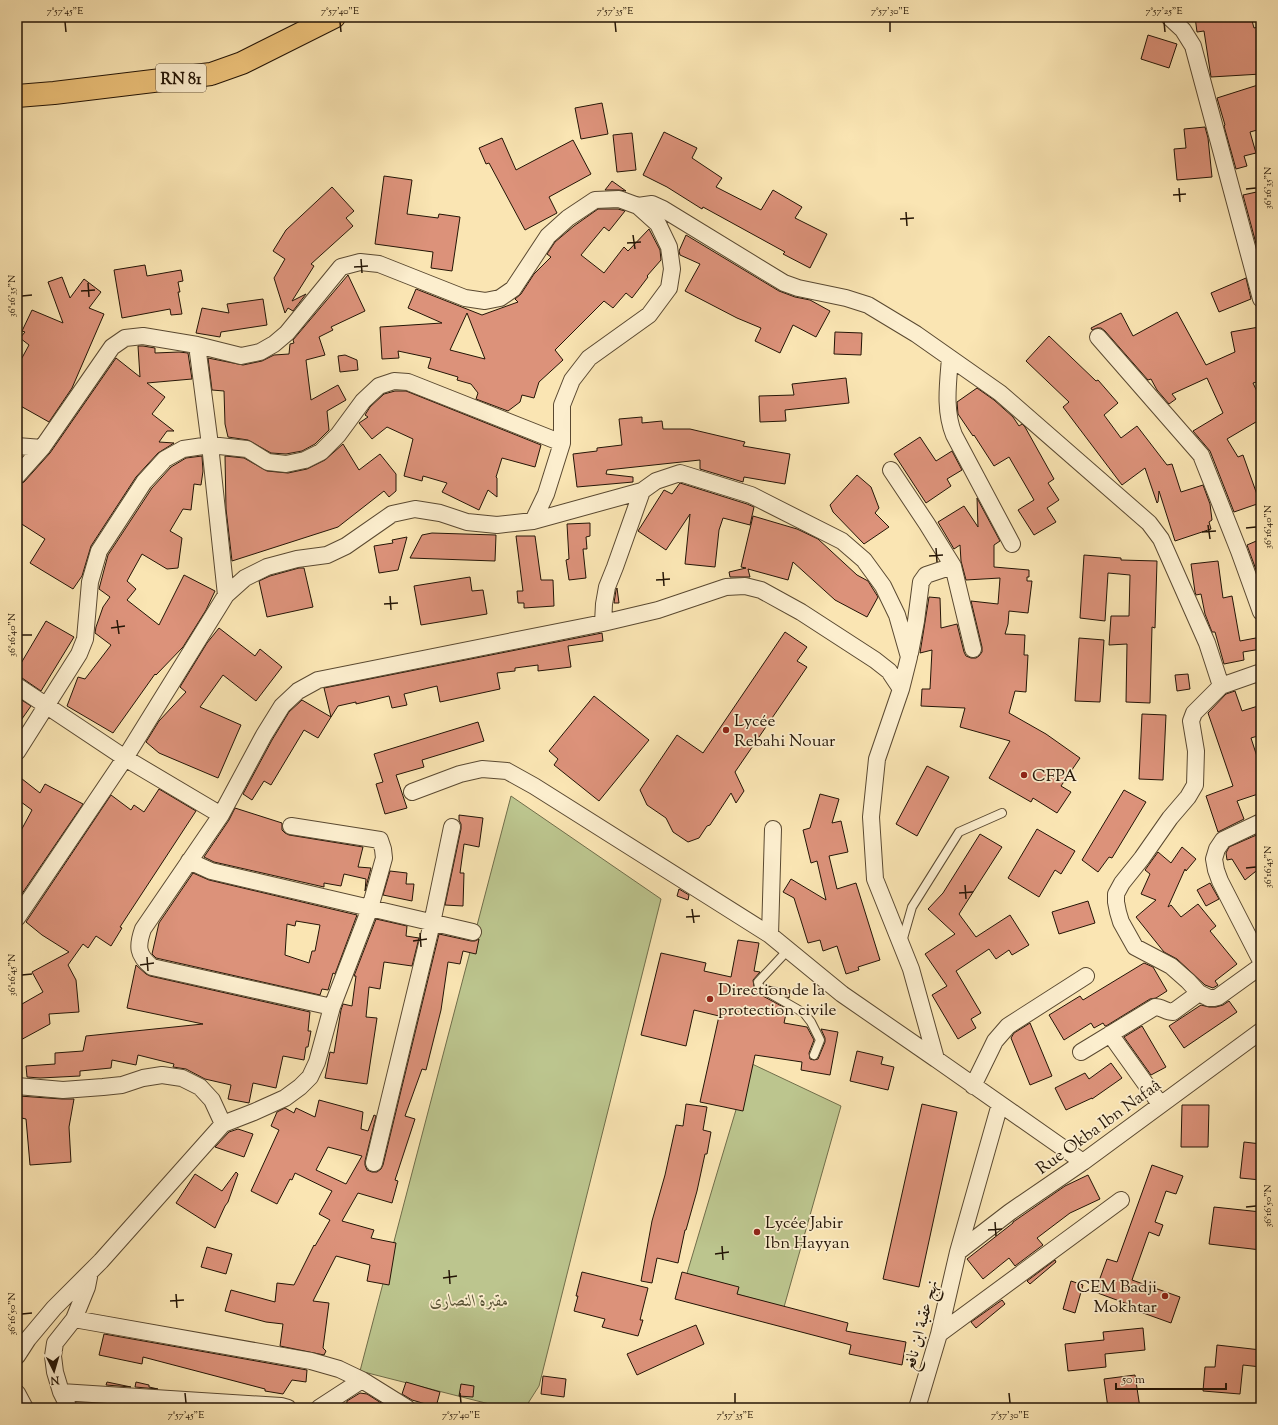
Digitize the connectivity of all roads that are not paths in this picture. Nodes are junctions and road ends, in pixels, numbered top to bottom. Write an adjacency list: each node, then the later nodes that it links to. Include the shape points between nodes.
1 (334, 17): 3 (main road, RN 81, via 242,63 211,74)
2 (1170, 17): 5 (street, via 1194,46)
3 (17, 96)
4 (638, 206): 7 (street, via 619,198 595,200 568,218 548,236 513,290 500,298 485,301 464,298 379,264 360,262 341,267 287,333 260,352 241,356); 8 (street, via 652,204 663,209 784,283 868,305); 9 (street, via 658,224 669,247 672,269 669,288 649,316 589,358 572,380 562,405)
5 (1261, 299)
6 (1098, 338): 20 (street, via 1201,455)
7 (197, 346): 10 (street); 12 (street, via 143,336 125,338 112,346)
8 (950, 358): 17 (street, via 947,409 949,423); 26 (street, via 1000,393 1149,523 1161,540 1207,643)
9 (562, 443): 10 (street, via 408,382 394,382 379,386 362,401 338,435 322,452 305,460 286,464 268,462 247,449); 16 (street, via 546,494)
10 (210, 445): 19 (street); 28 (street, via 183,449 165,459 144,482 98,551 90,582 84,639 79,654)
11 (17, 446): 12 (street)
12 (42, 448): 14 (street)
13 (891, 470): 18 (street)
14 (17, 476)
15 (642, 491): 16 (street); 21 (street, via 607,587); 23 (street, via 656,481 680,473 751,495 842,541 864,560 883,586 897,615)
16 (533, 521): 19 (street, via 497,525 466,522 440,513 414,509 392,514 346,546 327,555 267,567 245,578)
17 (1012, 544)
18 (953, 566): 22 (street); 23 (street, via 926,575 921,582)
19 (226, 595): 30 (street)
20 (1261, 612)
21 (603, 622): 27 (street, via 658,610 726,587 745,586 761,590 800,612 875,660 889,671); 33 (street, via 318,680 282,706)
22 (973, 649)
23 (909, 657): 27 (street)
24 (1261, 672): 26 (street)
25 (17, 686): 28 (street)
26 (1221, 686): 49 (street, via 1194,713 1191,721 1196,750 1195,785 1116,894 1121,922 1135,947 1171,966)
27 (901, 689): 44 (street, via 878,759 871,817 875,879)
28 (46, 706): 29 (street); 30 (street)
29 (17, 752)
30 (125, 758): 33 (street); 40 (street)
31 (412, 792): 43 (street, via 460,774 482,769 506,771 534,786)
32 (1002, 814): 44 (lane, via 959,832 912,907)
33 (221, 815): 38 (street)
34 (1261, 822): 46 (street, via 1223,840 1214,859 1220,881)
35 (291, 826): 39 (street, via 380,840 384,858)
36 (452, 827): 41 (street)
37 (773, 829): 43 (street)
38 (189, 861): 39 (street, via 211,871); 50 (street, via 143,929 139,951 144,961 152,967)
39 (370, 908): 41 (street); 50 (street)
40 (17, 918)
41 (432, 923): 42 (street); 62 (street)
42 (473, 932)
43 (770, 935): 45 (street)
44 (901, 945): 55 (street, via 911,969)
45 (788, 950): 54 (lane, via 758,982 764,990 804,1013 812,1022 820,1040); 55 (street, via 842,994)
46 (1261, 961)
47 (1261, 966): 49 (street, via 1218,997 1209,998)
48 (1086, 976): 57 (street, via 1008,1026 995,1041)
49 (1199, 993): 52 (street, via 1173,1012 1155,1007)
50 (332, 1006): 60 (street, via 317,1062 310,1077 285,1098)
51 (1261, 1030): 59 (street, Rue Okba Ibn Nafaâ)
52 (1110, 1034): 53 (street); 59 (street)
53 (1081, 1052)
54 (814, 1055)
55 (936, 1060): 57 (street)
56 (17, 1086): 60 (street, via 63,1090 122,1085 162,1075 182,1078 200,1087 212,1100)
57 (973, 1086): 58 (street)
58 (1000, 1104): 61 (street); 64 (street, نهج عقبة ابن نافع)
59 (1160, 1104): 61 (street, Rue Okba Ibn Nafaâ)
60 (224, 1124): 65 (street)
61 (1083, 1162): 64 (street, Rue Okba Ibn Nafaâ, via 1010,1212)
62 (374, 1163)
63 (1122, 1200): 67 (street)
64 (958, 1252): 67 (street, نهج عقبة ابن نافع)
65 (101, 1261): 66 (street, via 88,1278); 68 (street, via 49,1314)
66 (74, 1320): 69 (street, via 311,1361 339,1369); 70 (street, via 55,1343 53,1356)
67 (939, 1334): 77 (street, نهج عقبة ابن نافع)
68 (17, 1356)
69 (362, 1380): 75 (street); 76 (street)
70 (60, 1392): 73 (street); 74 (street)
71 (17, 1393): 72 (street)
72 (25, 1408)
73 (69, 1408)
74 (288, 1408)
75 (319, 1408)
76 (407, 1408)
77 (917, 1408)

